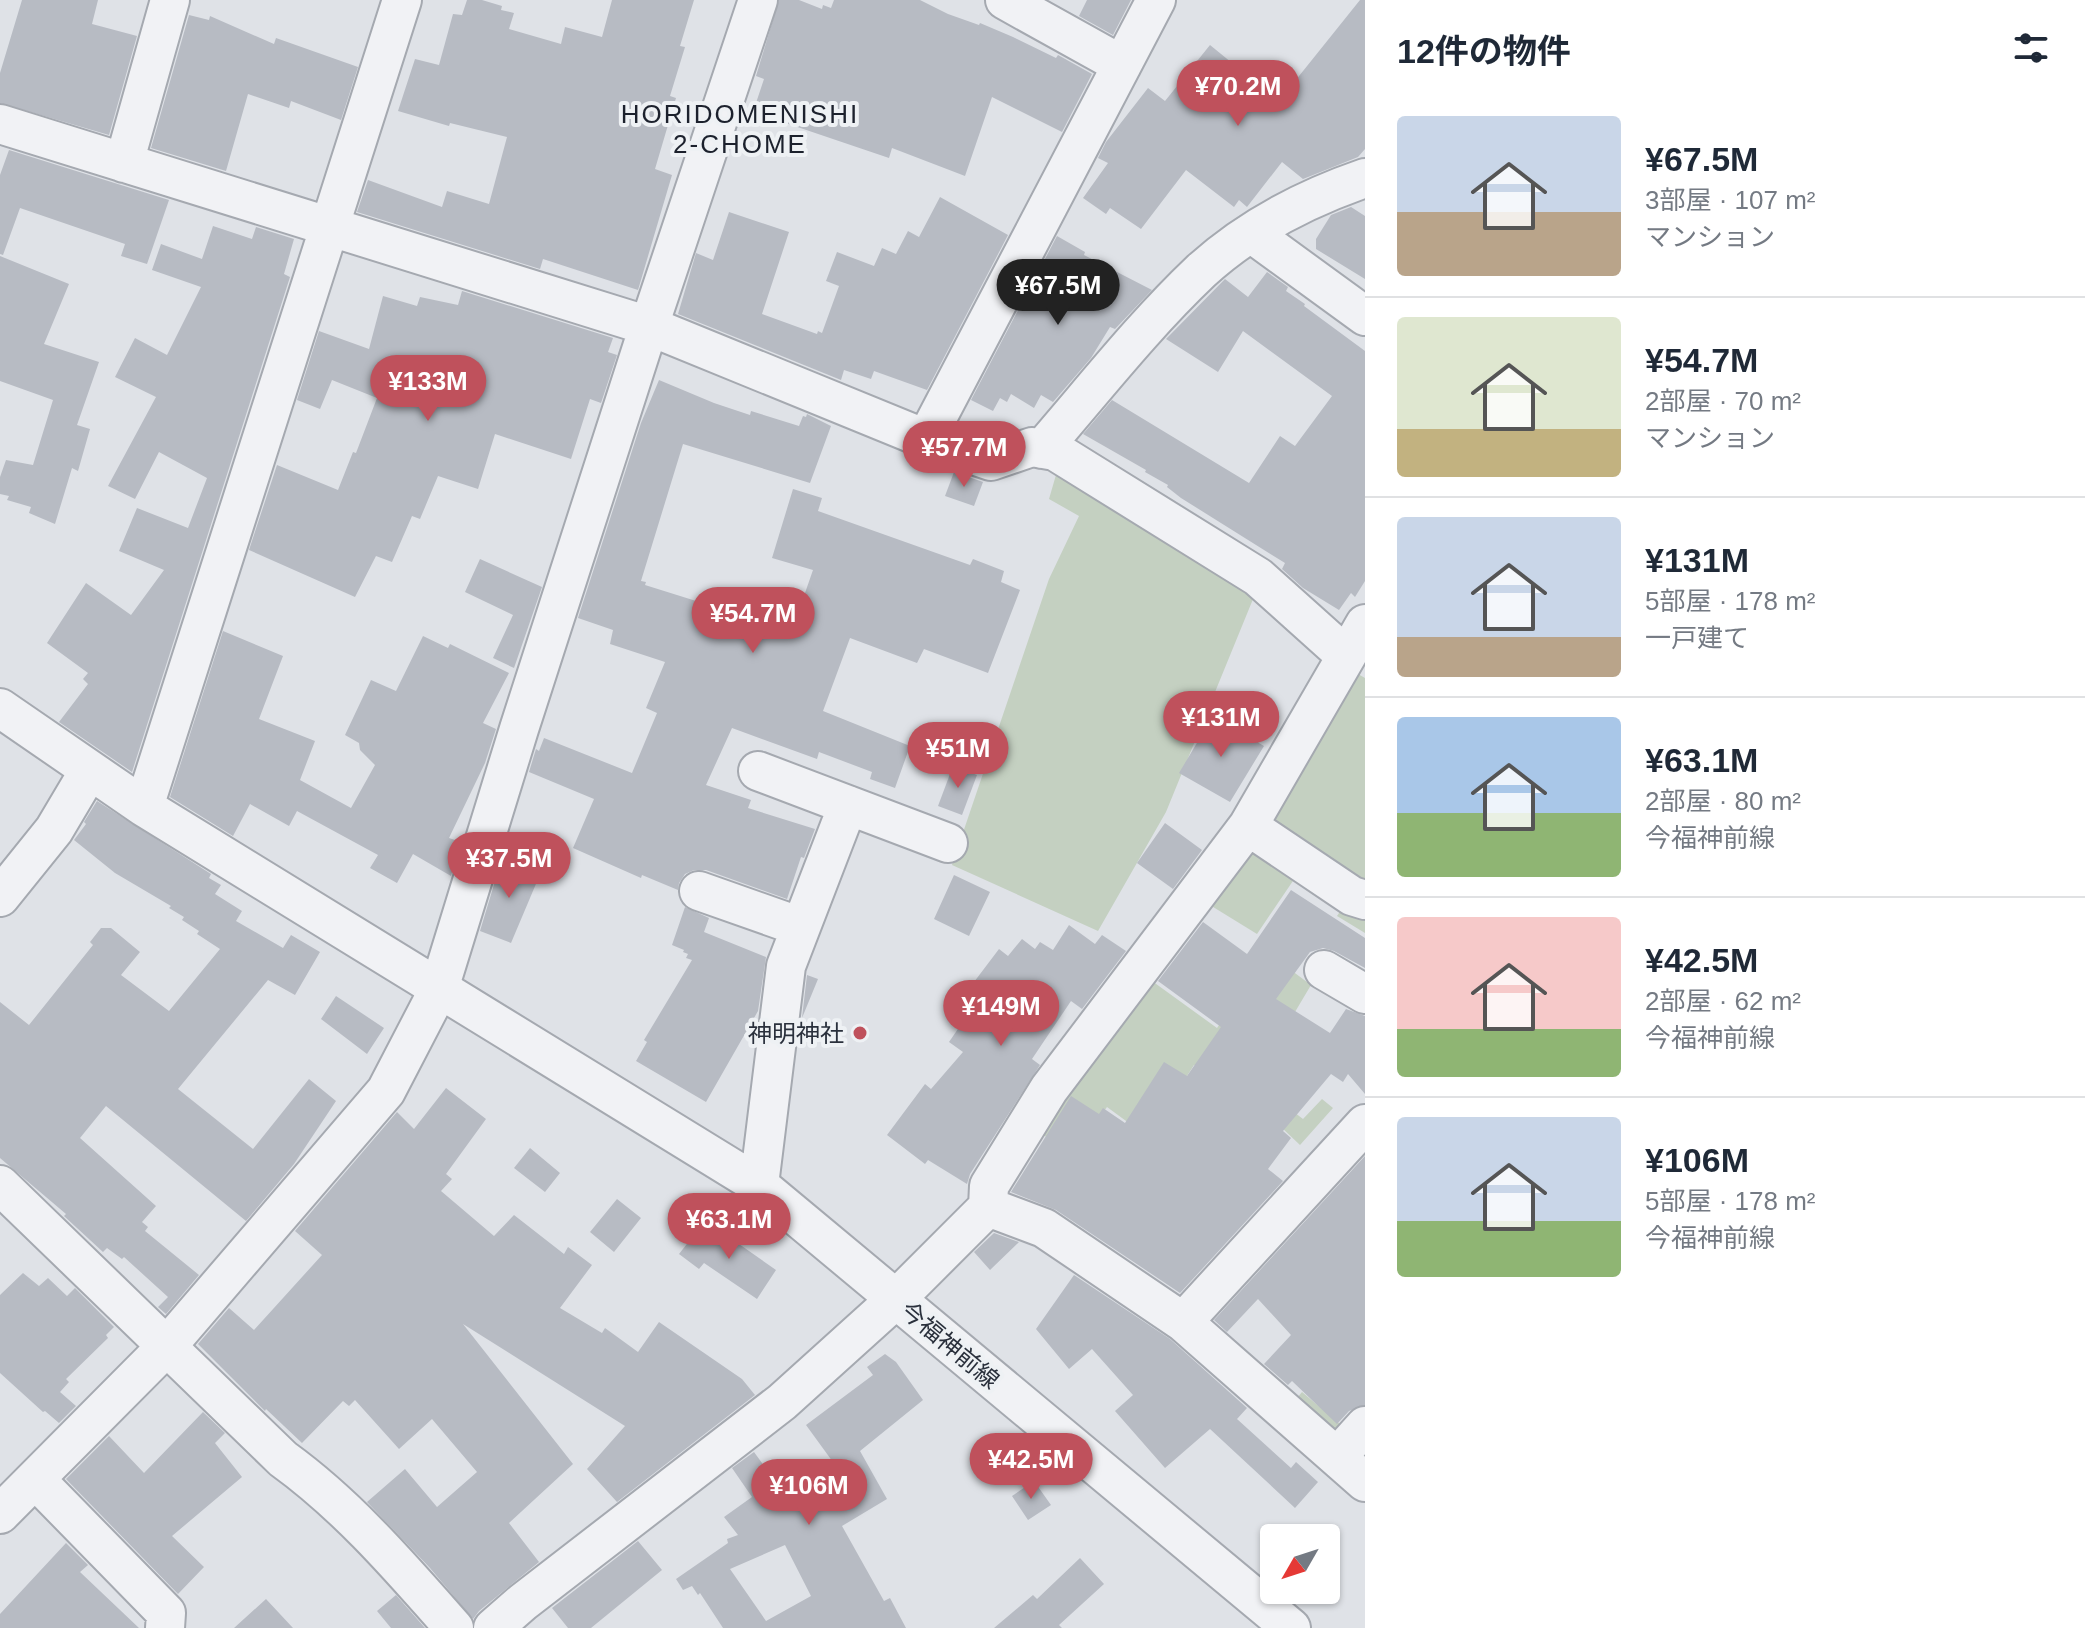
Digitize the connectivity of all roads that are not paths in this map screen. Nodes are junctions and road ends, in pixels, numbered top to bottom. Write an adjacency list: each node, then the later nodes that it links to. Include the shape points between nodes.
1 (170, 0): 8 (street)
2 (402, 0): 10 (street)
3 (758, 0): 13 (street)
4 (1005, 0): 6 (street)
5 (1156, 0): 6 (street)
6 (1122, 65): 14 (street)
7 (0, 124): 8 (street)
8 (124, 163): 10 (street)
9 (1356, 190): 11 (street)
10 (329, 228): 13 (street); 21 (street)
11 (1251, 233): 12 (street); 15 (street, via 1203,270)
12 (1365, 316)
13 (649, 326): 14 (street); 29 (street)
14 (926, 439): 15 (street, via 991,461 1032,447)
15 (1042, 449): 16 (street, via 1055,451 1258,577)
16 (1354, 653): 22 (street)
17 (0, 708): 18 (street, 今福神前線)
18 (89, 771): 21 (street, 今福神前線); 25 (street, via 54,830)
19 (758, 771): 20 (street)
20 (848, 805): 23 (street); 27 (street)
21 (144, 807): 29 (street, 今福神前線)
22 (1248, 826): 26 (street); 34 (street, via 1049,1089 989,1186)
23 (948, 843)
24 (699, 891): 27 (street)
25 (0, 897)
26 (1365, 900)
27 (801, 927): 33 (street, via 786,966)
28 (1324, 970): 30 (street)
29 (439, 989): 33 (street, 今福神前線); 37 (street, via 386,1091)
30 (1365, 994)
31 (1365, 1124): 36 (street)
32 (0, 1185): 37 (street)
33 (759, 1185): 35 (street, 今福神前線)
34 (988, 1207): 35 (street); 36 (street, via 1044,1228)
35 (895, 1300): 43 (street); 47 (street, 今福神前線)
36 (1183, 1322): 39 (street)
37 (167, 1346): 40 (street); 45 (street, via 283,1459 320,1485)
38 (1365, 1426): 39 (street)
39 (1337, 1457): 41 (street)
40 (35, 1479): 42 (street); 44 (street, via 166,1613)
41 (1365, 1482)
42 (0, 1514)
43 (533, 1615): 46 (street)
44 (165, 1628)
45 (454, 1628)
46 (493, 1628)
47 (1291, 1628)

